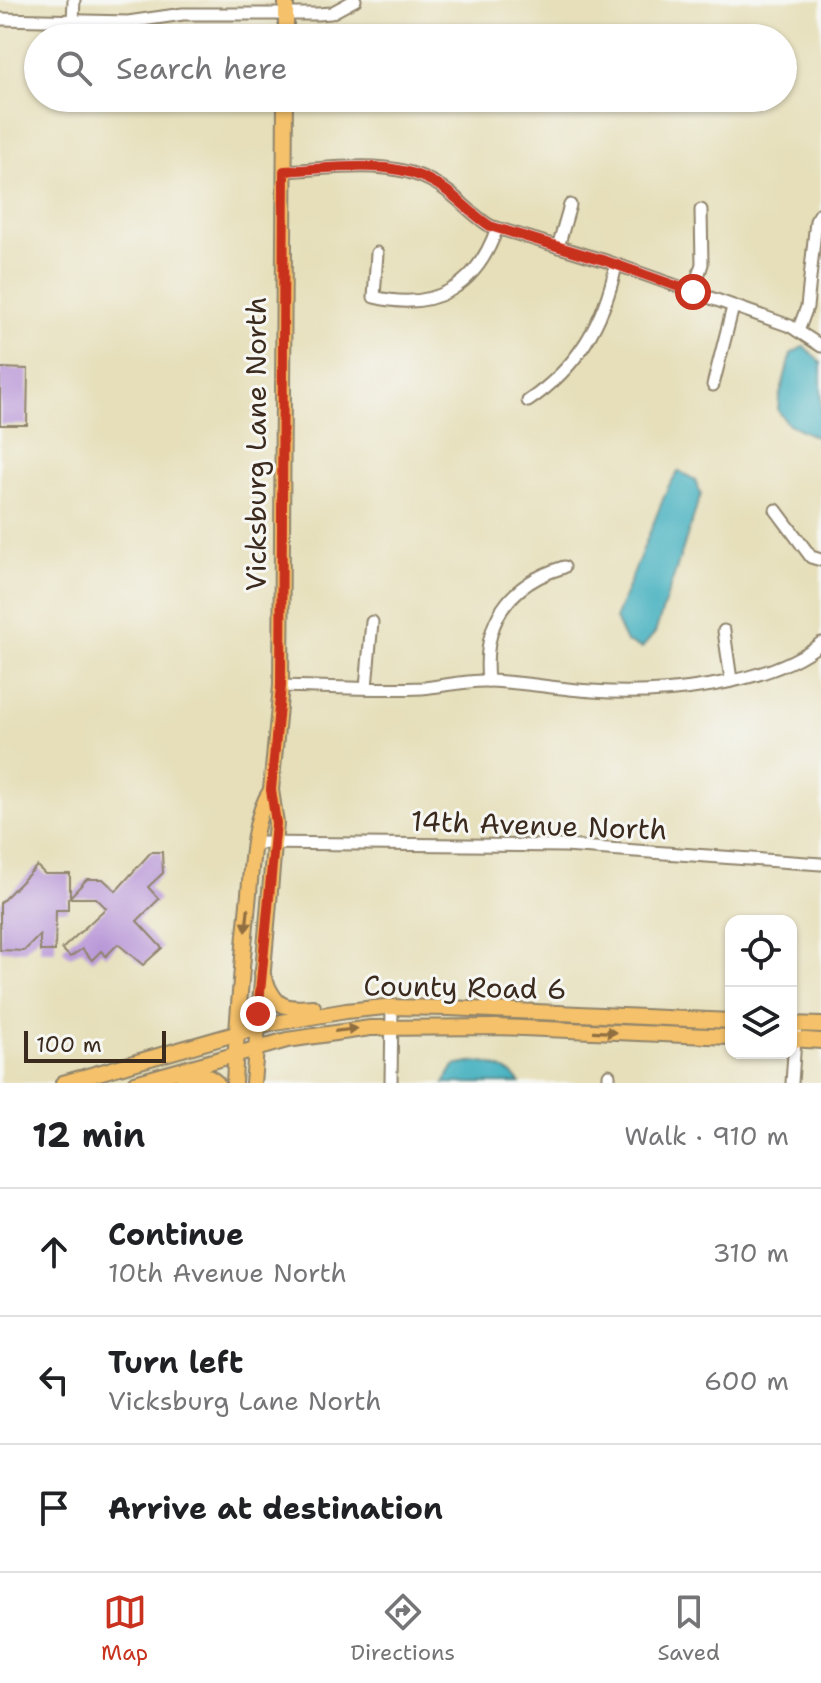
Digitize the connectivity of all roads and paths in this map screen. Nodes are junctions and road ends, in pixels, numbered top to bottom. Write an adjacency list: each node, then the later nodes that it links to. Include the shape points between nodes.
1 (74, 0): 5 (street)
2 (355, 0): 3 (street, via 331,13)
3 (286, 8): 5 (street, via 128,22)
4 (0, 19): 5 (street)
5 (73, 20)
6 (285, 112): 7 (main road, Vicksburg Lane North)
7 (284, 171): 11 (street, via 377,168 418,174); 29 (main road, Vicksburg Lane North)
8 (570, 205): 12 (street)
9 (701, 210): 15 (street, via 702,264)
10 (821, 213): 17 (street, via 807,307)
11 (497, 228): 12 (street); 13 (street, via 474,272 433,298 394,302 374,297)
12 (558, 247): 14 (street)
13 (377, 253)
14 (616, 265): 15 (street); 20 (street, via 592,336 561,375)
15 (693, 292): 16 (street)
16 (733, 307): 17 (street); 19 (street)
17 (798, 331): 18 (street)
18 (821, 346)
19 (713, 385)
20 (528, 401)
21 (776, 510): 22 (street, via 811,557)
22 (821, 560)
23 (564, 567): 28 (street, via 529,581 502,609 488,643)
24 (372, 622): 30 (street)
25 (724, 631): 27 (street)
26 (821, 643): 27 (street, via 785,664)
27 (731, 680): 28 (street, via 637,692)
28 (488, 681): 30 (street)
29 (281, 686): 30 (street); 31 (main road, Vicksburg Lane North)
30 (366, 687)
31 (271, 790): 32 (main road, Vicksburg Lane North); 33 (main road, Vicksburg Lane North)
32 (255, 843): 33 (street, 14th Avenue North); 42 (main road, Vicksburg Lane North, one-way to 42)
33 (274, 843): 34 (street, 14th Avenue North, via 565,846); 35 (main road, Vicksburg Lane North)
34 (821, 864)
35 (261, 971): 36 (main road, via 271,995 290,1008 359,1002); 40 (main road, Vicksburg Lane North)
36 (388, 1007): 37 (main road, County Road 6); 39 (street); 40 (main road, County Road 6)
37 (725, 1021)
38 (821, 1025): 41 (main road)
39 (392, 1026): 44 (main road, County Road 6, one-way to 44); 46 (main road, County Road 6, one-way to 39, via 312,1035); 55 (street)
40 (256, 1027): 42 (main road, County Road 6); 46 (main road, Vicksburg Lane North)
41 (797, 1031)
42 (237, 1033): 47 (main road, Vicksburg Lane North); 49 (main road, County Road 6)
43 (797, 1033): 45 (main road)
44 (725, 1037)
45 (821, 1041)
46 (254, 1049): 47 (main road, County Road 6); 54 (main road, Vicksburg Lane North)
47 (235, 1054): 50 (main road, County Road 6); 53 (main road, Vicksburg Lane North)
48 (792, 1059): 56 (street)
49 (63, 1083)
50 (135, 1083)
51 (163, 1083): 52 (main road, via 200,1074)
52 (217, 1083)
53 (234, 1083)
54 (253, 1083)
55 (391, 1083)
56 (792, 1083)

